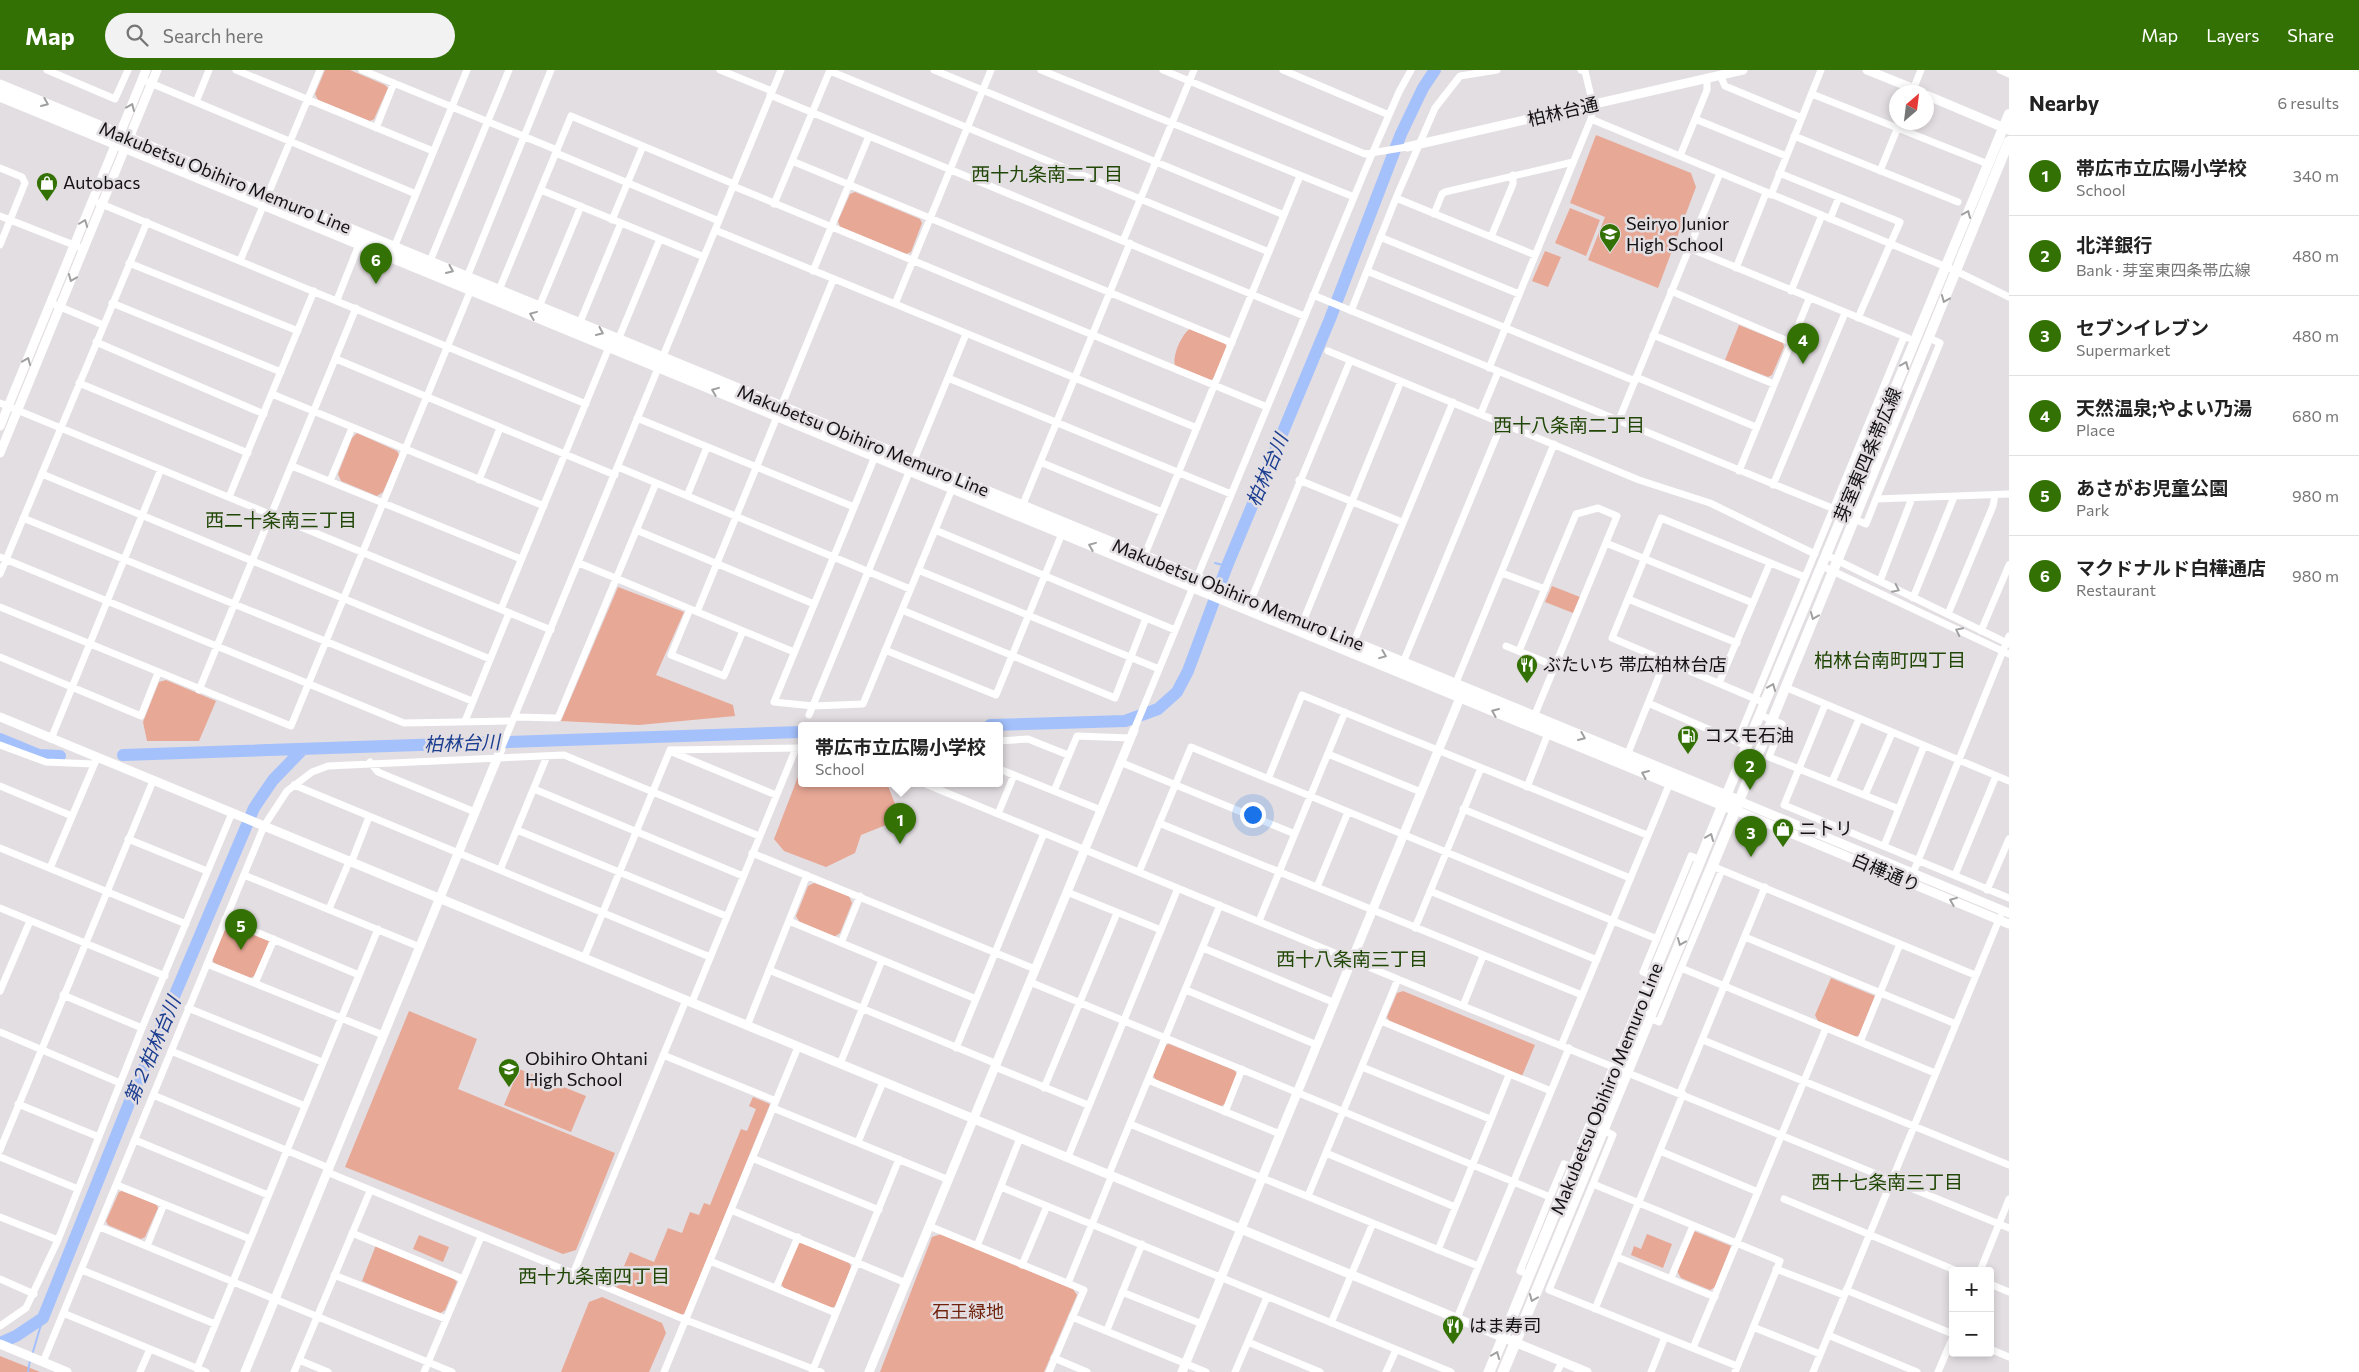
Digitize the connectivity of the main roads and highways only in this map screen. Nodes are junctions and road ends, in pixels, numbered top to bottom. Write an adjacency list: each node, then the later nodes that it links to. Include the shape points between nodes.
1 (0, 85): 5 (main road, Makubetsu Obihiro Memuro Line, one-way to 5)
2 (0, 96): 5 (main road, Makubetsu Obihiro Memuro Line)
3 (2009, 114): 4 (main road, 芽室東四条帯広線)
4 (2006, 129): 13 (main road, 芽室東四条帯広線, one-way to 4, via 1742,744 1760,715 1760,701 1822,566 1839,511 1878,430 1988,164)
5 (122, 141): 7 (main road, Makubetsu Obihiro Memuro Line)
6 (2009, 141): 14 (main road, 芽室東四条帯広線, one-way to 14)
7 (393, 252): 8 (main road, Makubetsu Obihiro Memuro Line); 8 (main road, Makubetsu Obihiro Memuro Line, one-way to 8, via 430,261)
8 (471, 283): 9 (main road, Makubetsu Obihiro Memuro Line, one-way to 8); 9 (main road, Makubetsu Obihiro Memuro Line, via 499,290)
9 (578, 328): 10 (main road, Makubetsu Obihiro Memuro Line)
10 (1222, 594): 11 (main road, Makubetsu Obihiro Memuro Line); 11 (main road, Makubetsu Obihiro Memuro Line, via 1250,600)
11 (1301, 626): 12 (main road, Makubetsu Obihiro Memuro Line)
12 (1625, 760): 13 (main road, Makubetsu Obihiro Memuro Line); 13 (main road, Makubetsu Obihiro Memuro Line, one-way to 12, via 1669,785)
13 (1725, 801): 14 (main road, Makubetsu Obihiro Memuro Line); 15 (main road, Makubetsu Obihiro Memuro Line, one-way to 13, via 1653,976)
14 (1737, 806): 15 (main road, Makubetsu Obihiro Memuro Line, one-way to 15, via 1702,905)
15 (1622, 1070): 16 (main road, Makubetsu Obihiro Memuro Line); 16 (main road, Makubetsu Obihiro Memuro Line, via 1602,1130)
16 (1579, 1171): 17 (main road, Makubetsu Obihiro Memuro Line)
17 (1552, 1253): 18 (main road, Makubetsu Obihiro Memuro Line, one-way to 17, via 1530,1275); 19 (main road, Makubetsu Obihiro Memuro Line, one-way to 19)
18 (1490, 1372)
19 (1503, 1372)

